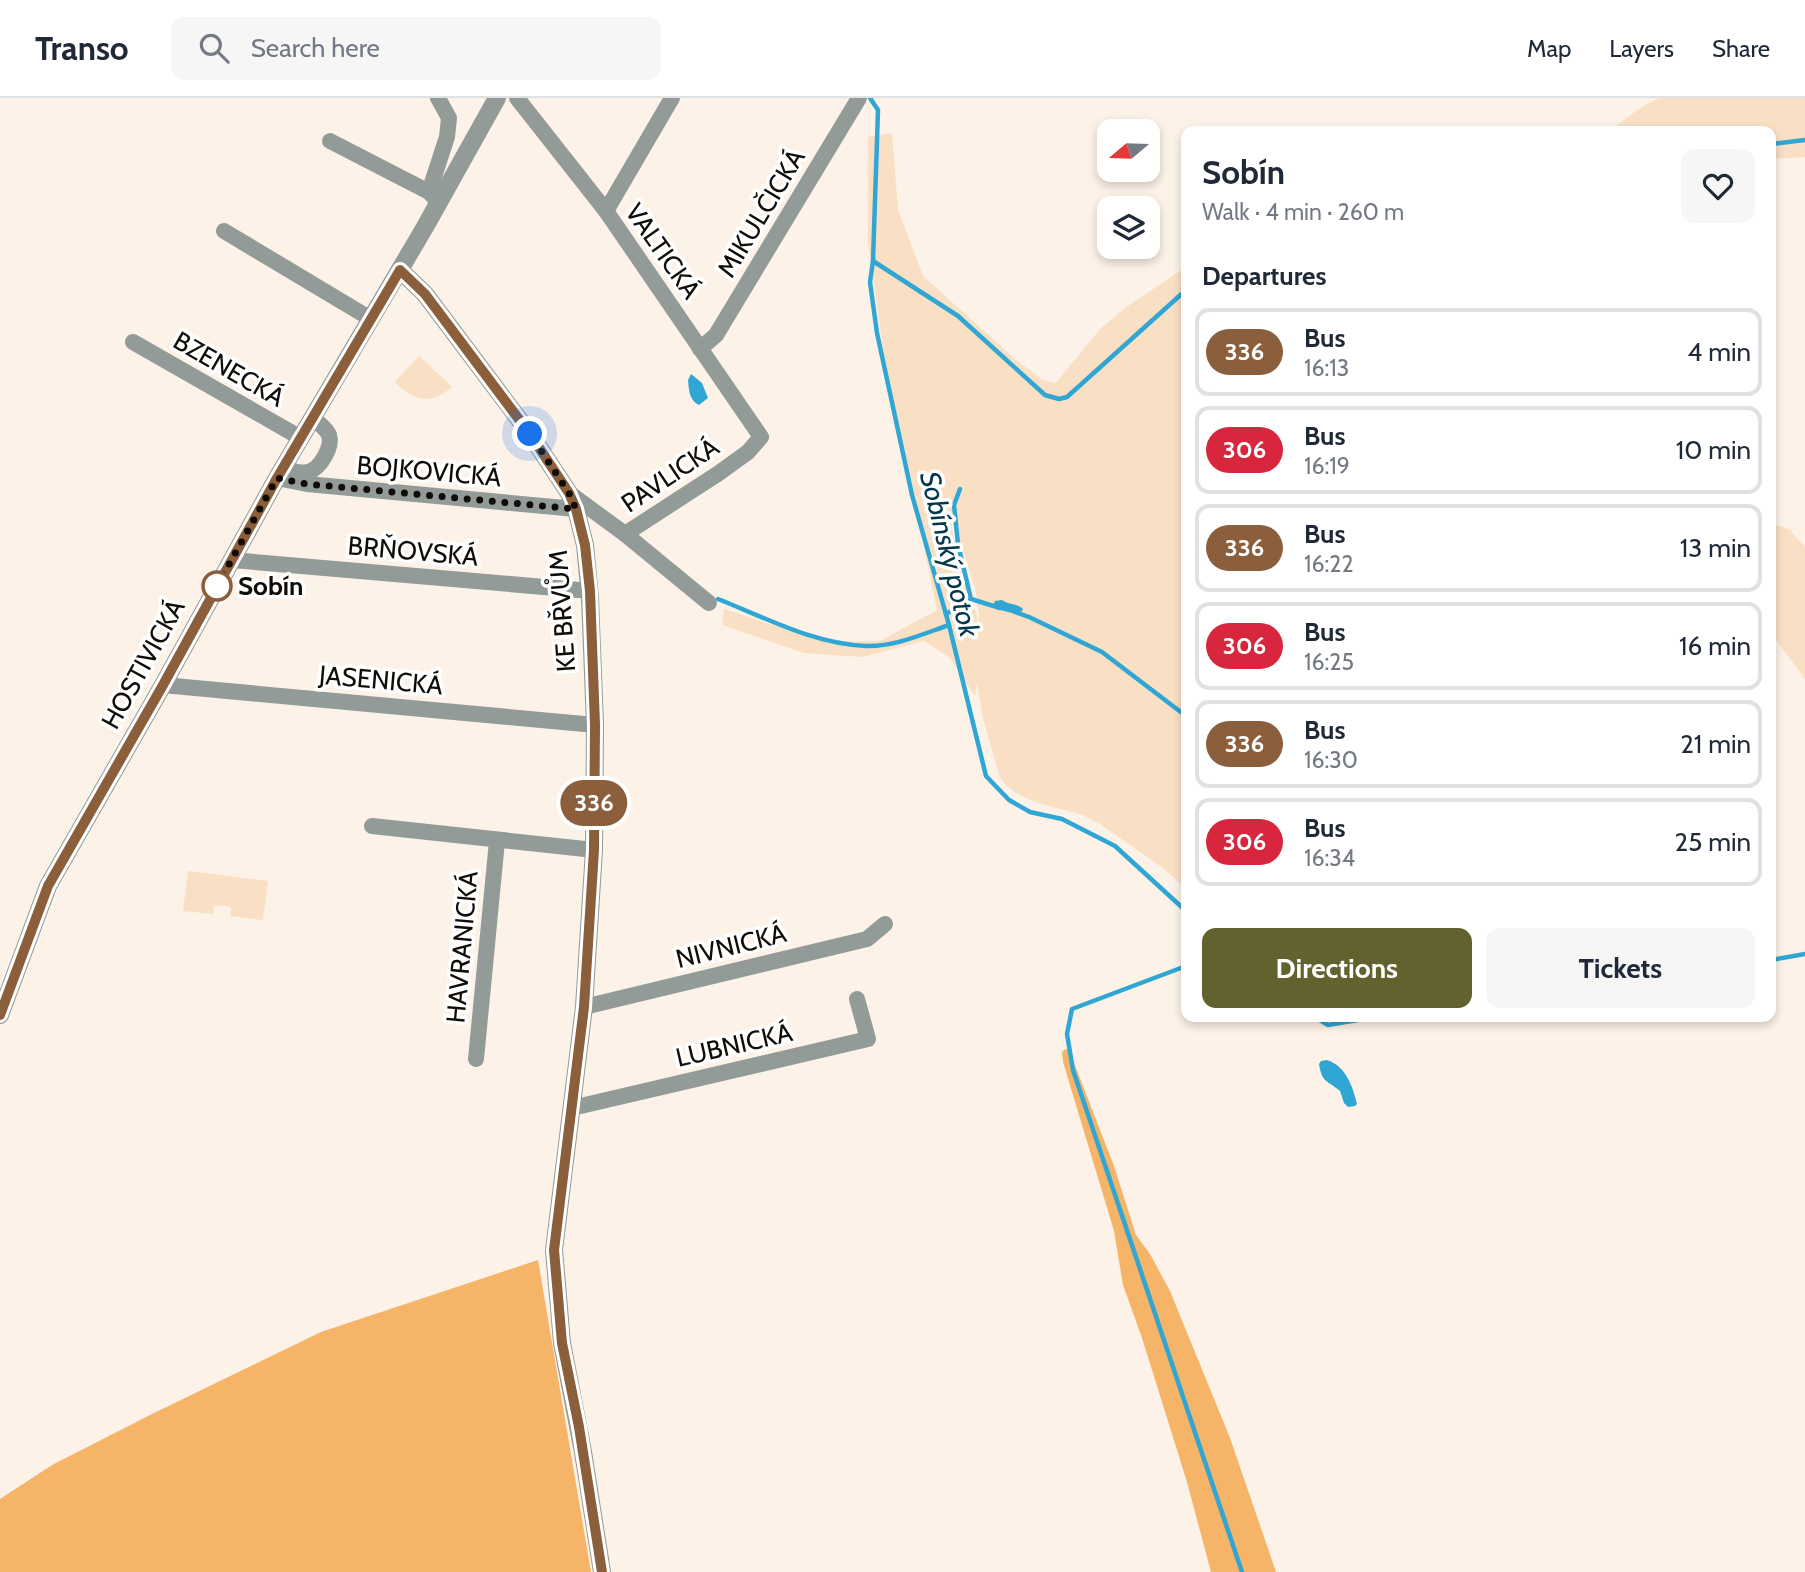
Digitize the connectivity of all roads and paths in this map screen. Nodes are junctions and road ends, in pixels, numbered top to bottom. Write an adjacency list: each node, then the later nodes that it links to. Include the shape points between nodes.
1 (438, 98): 7 (street, HOSTIVICKÁ, via 449,118)
2 (497, 98): 7 (street, HOSTIVICKÁ)
3 (517, 98): 8 (street, VALTICKÁ)
4 (672, 98): 8 (street)
5 (859, 98): 13 (street, MIKULČICKÁ, via 716,335)
6 (330, 141): 7 (street)
7 (434, 197): 10 (street, HOSTIVICKÁ)
8 (606, 211): 13 (street, VALTICKÁ)
9 (224, 232): 11 (street)
10 (400, 270): 11 (street, HOSTIVICKÁ); 18 (street, KE BŘVŮM, via 425,294 530,434)
11 (371, 319): 14 (street, HOSTIVICKÁ)
12 (133, 342): 16 (street, BZENECKÁ)
13 (701, 349): 15 (street, VALTICKÁ)
14 (313, 418): 16 (street, HOSTIVICKÁ); 17 (street, via 330,440 318,466 310,472)
15 (761, 437): 19 (street, PAVLICKÁ, via 719,473)
16 (301, 438): 17 (street, HOSTIVICKÁ)
17 (280, 473): 18 (street, BOJKOVICKÁ, via 307,484); 20 (street, HOSTIVICKÁ)
18 (572, 501): 19 (street, PAVLICKÁ); 21 (street, KE BŘVŮM, via 585,545)
19 (625, 534): 22 (street)
20 (232, 560): 21 (street, BRŇOVSKÁ); 23 (street, HOSTIVICKÁ)
21 (590, 591): 24 (street, KE BŘVŮM)
22 (709, 603)
23 (163, 685): 24 (street, JASENICKÁ); 31 (street, HOSTIVICKÁ, via 48,886)
24 (595, 725): 27 (street, KE BŘVŮM)
25 (372, 826): 26 (street)
26 (496, 841): 27 (street); 32 (street, HAVRANICKÁ)
27 (594, 850): 30 (street, KE BŘVŮM)
28 (885, 924): 30 (street, NIVNICKÁ, via 867,939)
29 (857, 999): 33 (street, LUBNICKÁ, via 868,1039)
30 (584, 1007): 33 (street, KE BŘVŮM)
31 (0, 1015)
32 (477, 1059)
33 (572, 1108): 34 (street, KE BŘVŮM, via 554,1250 562,1343)
34 (602, 1572)

